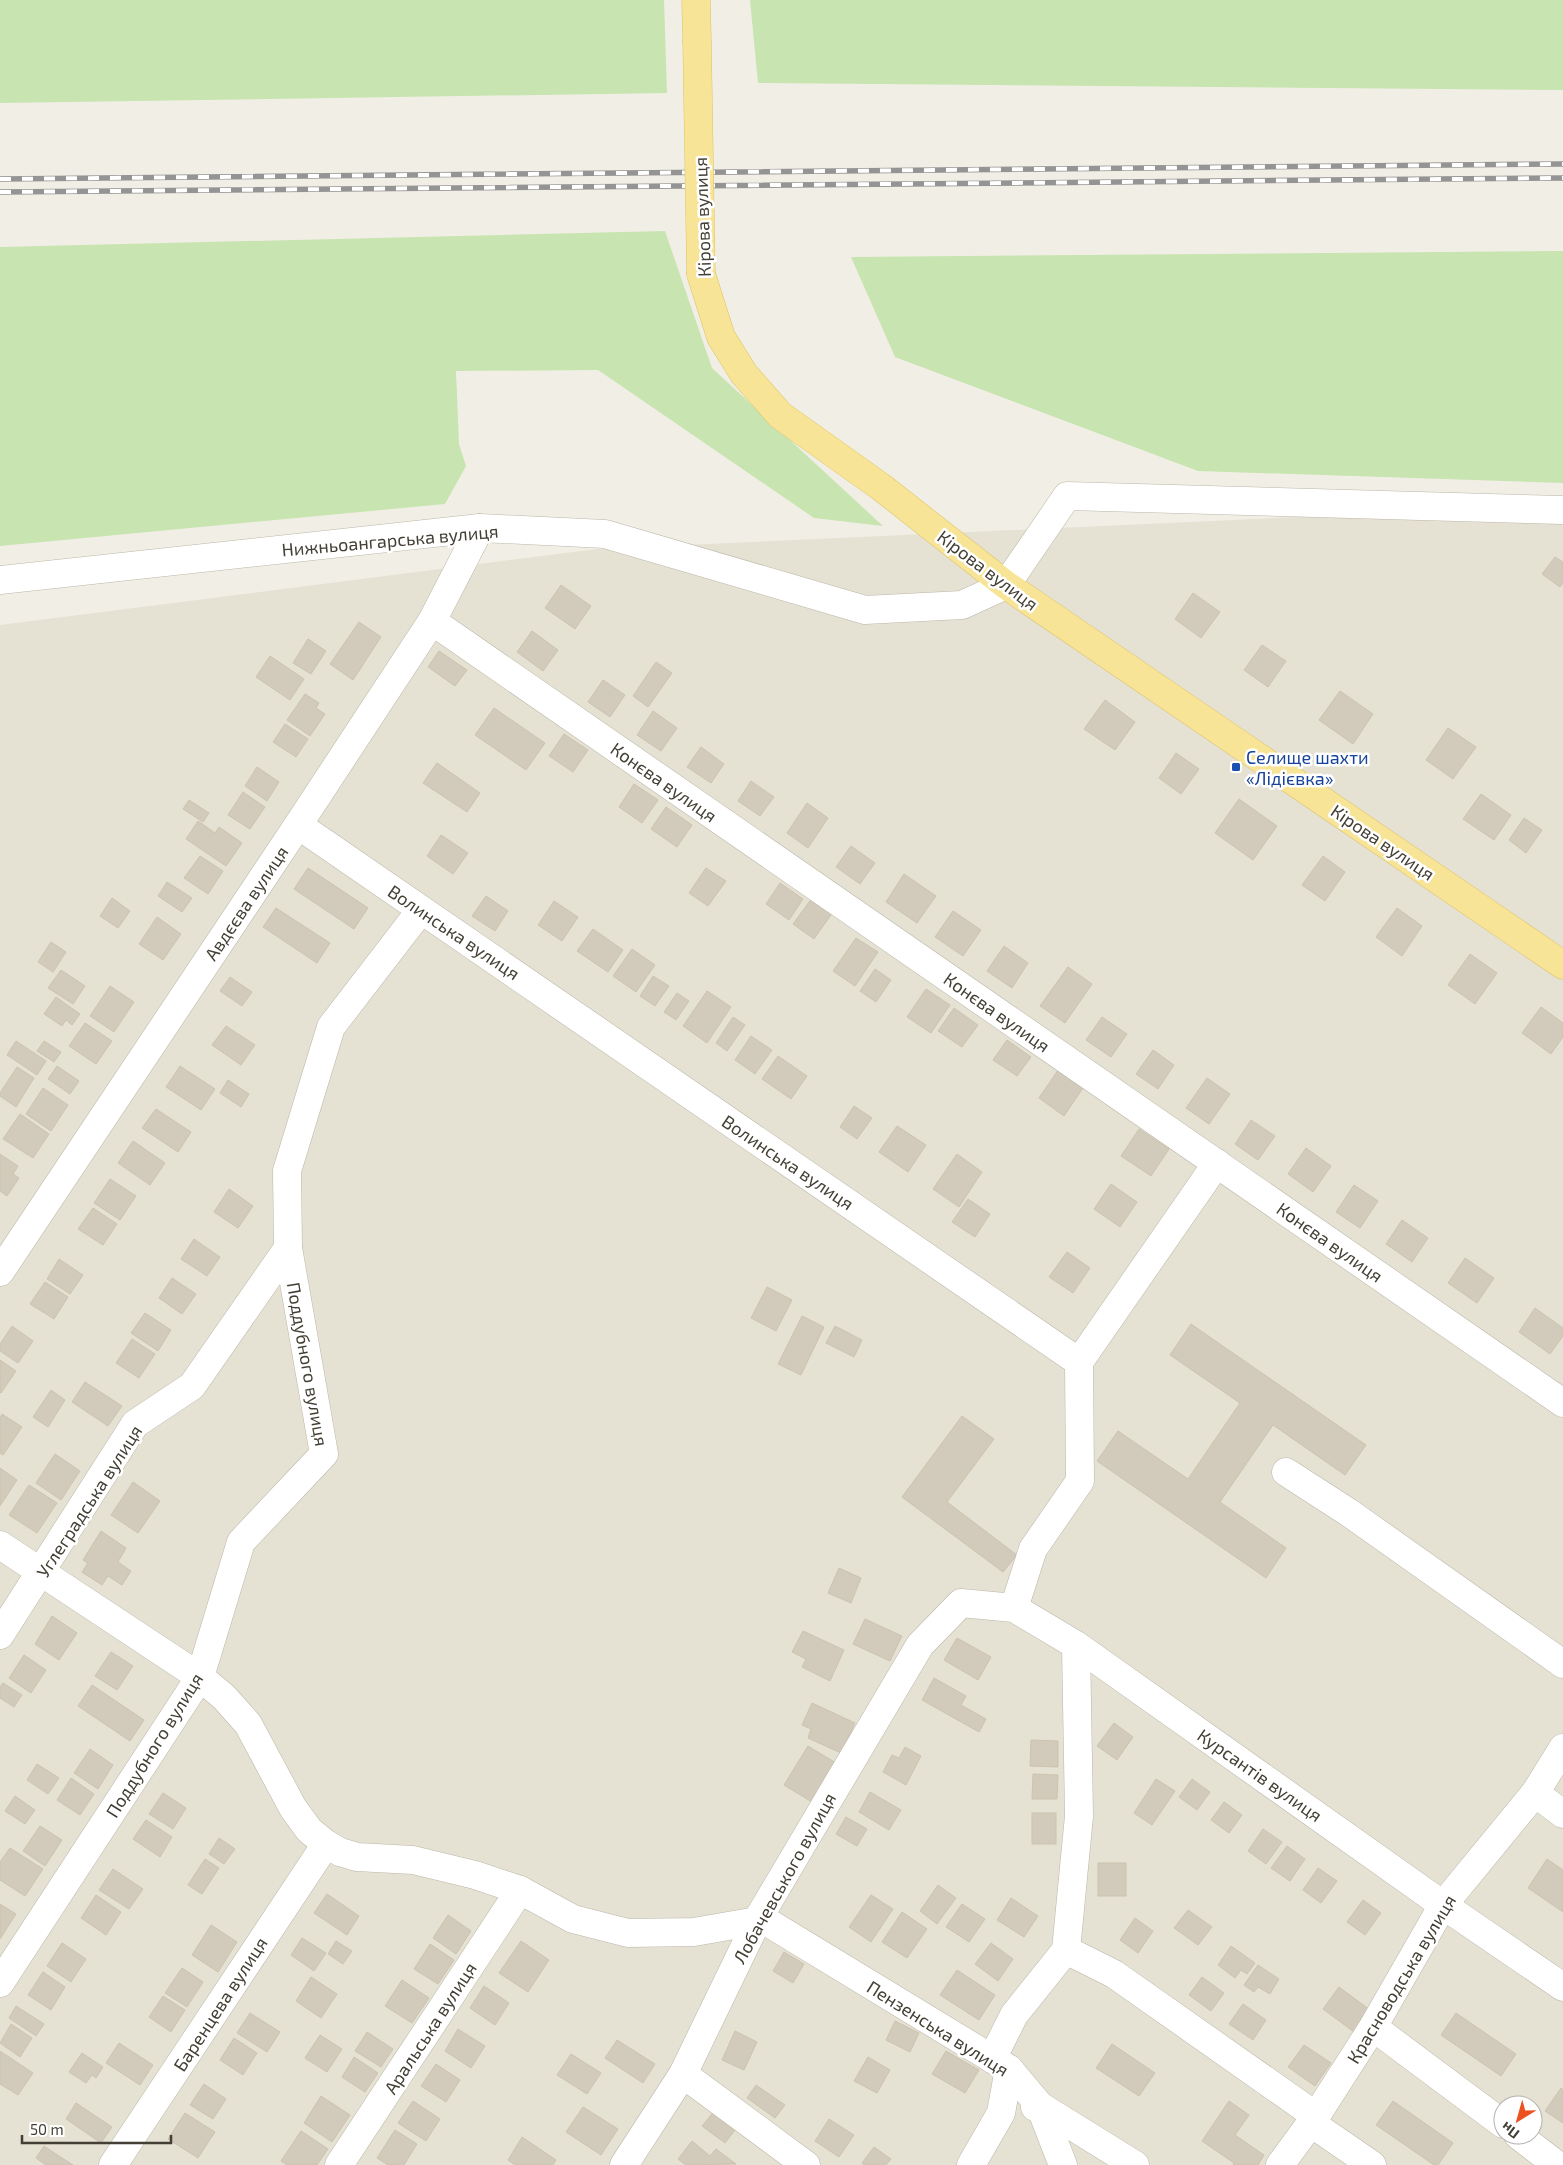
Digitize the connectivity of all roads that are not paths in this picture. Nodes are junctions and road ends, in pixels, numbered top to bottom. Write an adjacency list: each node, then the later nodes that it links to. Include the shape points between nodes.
1 (696, 0): 5 (main road, Кірова вулиця, bridge, via 701,274 721,337 744,374 780,415 881,487)
2 (1563, 510): 5 (street, via 1067,496)
3 (480, 528): 4 (street, Нижньоангарська вулиця); 5 (street, Нижньоангарська вулиця, via 605,534 865,610 962,605); 6 (street, Авдєєва вулиця)
4 (0, 580)
5 (1006, 585): 9 (main road, Кірова вулиця)
6 (432, 621): 7 (street, Авдєєва вулиця); 10 (street, Конєва вулиця)
7 (298, 825): 8 (street, Волинська вулиця); 12 (street, Авдєєва вулиця)
8 (421, 910): 11 (street, via 331,1027 287,1171); 13 (street, Волинська вулиця)
9 (1563, 965)
10 (1216, 1163): 13 (street); 14 (street, Конєва вулиця)
11 (288, 1248): 17 (street, Углеградська вулиця, via 192,1386 135,1424); 23 (street, Поддубного вулиця, via 324,1454 241,1542)
12 (0, 1272)
13 (1079, 1362): 19 (street, via 1080,1481 1033,1549)
14 (1563, 1403)
15 (1286, 1472): 22 (street, via 1356,1517)
16 (0, 1545): 17 (street)
17 (42, 1572): 20 (street, Углеградська вулиця); 23 (street)
18 (962, 1603): 19 (street, Курсантів вулиця); 30 (street, Лобачевського вулиця, via 920,1645)
19 (1014, 1608): 21 (street, Курсантів вулиця)
20 (0, 1635)
21 (1076, 1645): 29 (street, Курсантів вулиця); 31 (street, via 1079,1816)
22 (1563, 1664)
23 (200, 1677): 27 (street, via 224,1697 248,1724 293,1808 309,1830); 32 (street, Поддубного вулиця)
24 (1563, 1748): 25 (street, Красноводська вулиця)
25 (1534, 1793): 26 (street); 29 (street, Красноводська вулиця)
26 (1563, 1814)
27 (326, 1844): 28 (street, via 357,1857 413,1860); 42 (street, Баренцева вулиця)
28 (520, 1890): 30 (street, via 573,1918 628,1933 694,1932); 43 (street, Аральська вулиця)
29 (1443, 1905): 33 (street, Курсантів вулиця); 34 (street, Красноводська вулиця)
30 (758, 1919): 35 (street, Пензенська вулиця); 36 (street, Лобачевського вулиця)
31 (1066, 1950): 35 (street, via 1014,2015); 40 (street, via 1114,1974)
32 (0, 1983)
33 (1563, 1987)
34 (1373, 2026): 39 (street); 40 (street, Красноводська вулиця)
35 (1001, 2064): 37 (street, Пензенська вулиця); 38 (street)
36 (683, 2074): 44 (street, Лобачевського вулиця); 45 (street)
37 (1040, 2106): 38 (street); 47 (street); 48 (street, Пензенська вулиця)
38 (1001, 2113): 46 (street)
39 (1493, 2116)
40 (1314, 2119): 49 (street, Красноводська вулиця); 50 (street)
41 (1531, 2145): 51 (street)
42 (113, 2165)
43 (339, 2165)
44 (624, 2165)
45 (806, 2165)
46 (970, 2165)
47 (1062, 2165)
48 (1135, 2165)
49 (1280, 2165)
50 (1372, 2165)
51 (1558, 2165)

